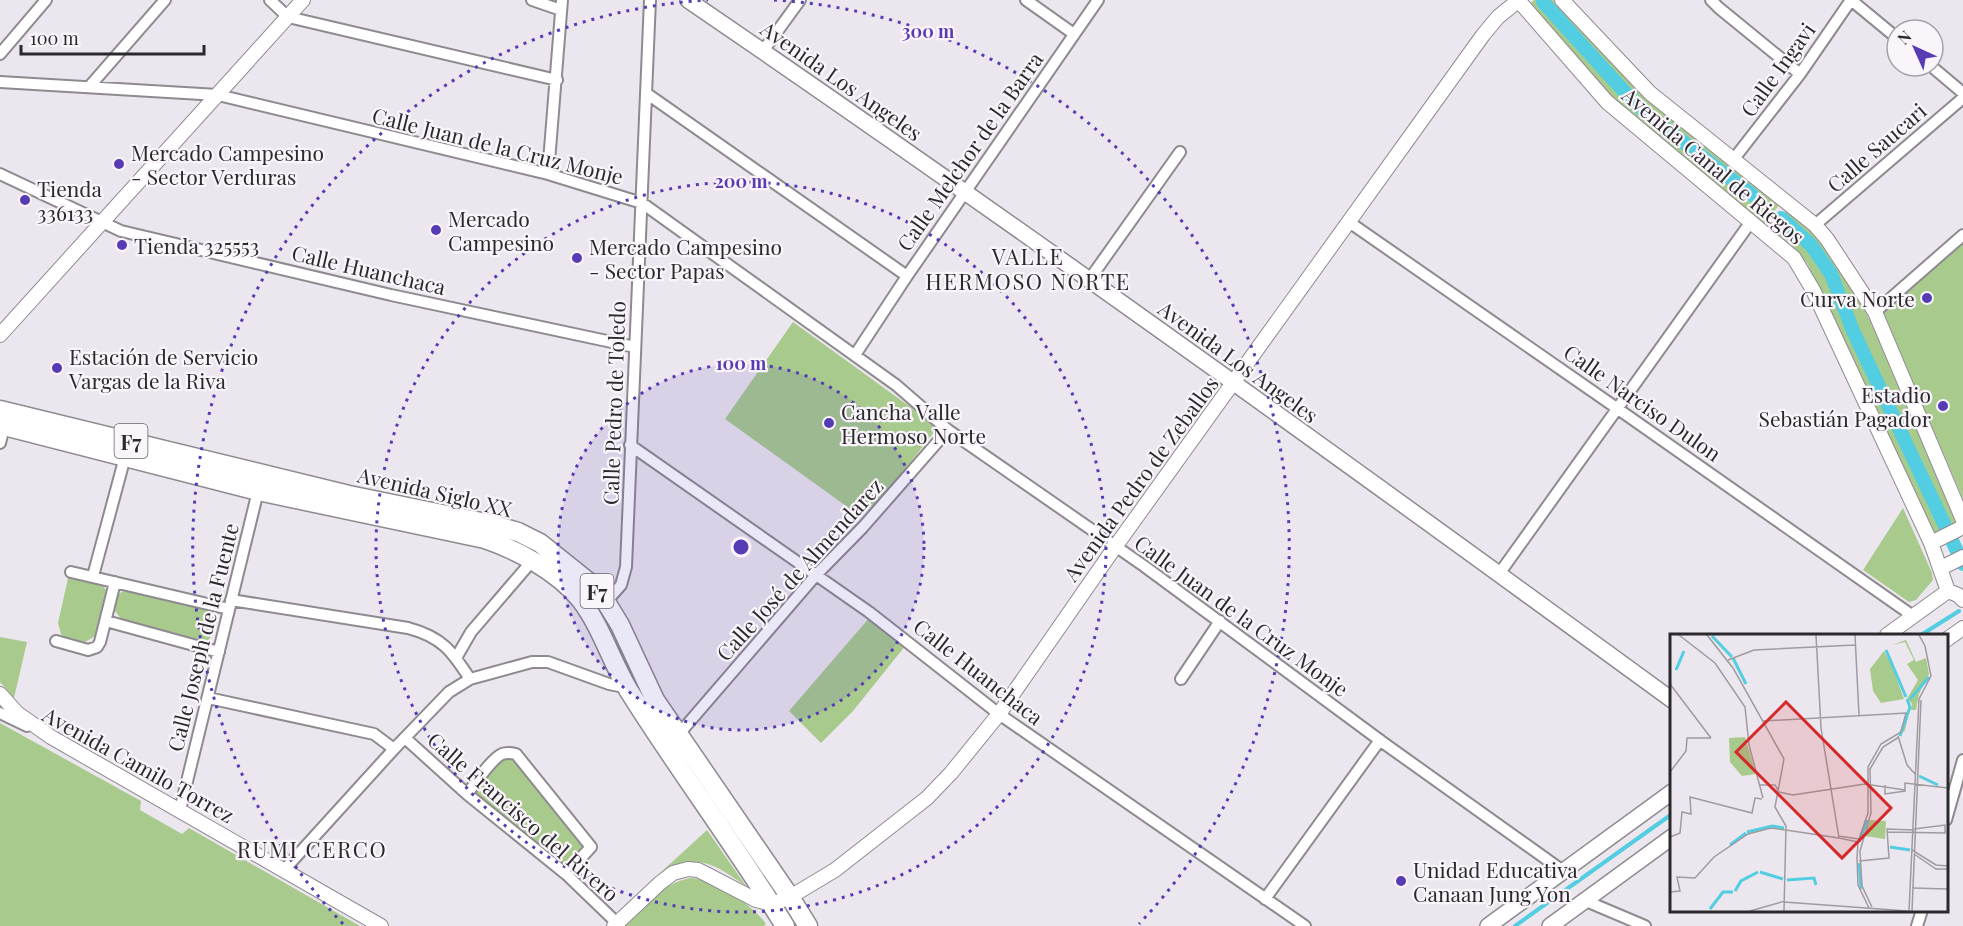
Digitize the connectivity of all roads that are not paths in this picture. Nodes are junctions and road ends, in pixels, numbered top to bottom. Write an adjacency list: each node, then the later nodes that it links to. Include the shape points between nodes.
1 (46, 0): 20 (street)
2 (165, 0): 25 (street)
3 (270, 0): 16 (street)
4 (303, 0): 16 (street)
5 (532, 0): 15 (street)
6 (650, 0): 26 (street, Calle Pedro de Toledo)
7 (688, 0): 19 (main road, Avenida Los Angeles)
8 (800, 0): 19 (street)
9 (1026, 0): 18 (street)
10 (1098, 0): 18 (street, Calle Melchor de la Barra)
11 (1519, 0): 37 (street, Avenida Pedro de Zeballos, via 1483,35); 38 (street, Avenida Canal de Riegos, via 1607,102)
12 (1562, 0): 31 (street, Avenida Canal de Riegos, via 1650,93)
13 (1711, 0): 21 (street)
14 (1851, 0): 17 (street); 21 (street, Calle Ingavi)
15 (562, 5): 23 (street)
16 (288, 17): 23 (street); 28 (street)
17 (1885, 28)
18 (1074, 34): 34 (street, Calle Melchor de la Barra)
19 (763, 51): 34 (main road, Avenida Los Angeles)
20 (0, 54)
21 (1800, 74): 31 (street, Calle Ingavi)
22 (1945, 78): 27 (street)
23 (557, 80): 33 (street)
24 (0, 82): 25 (street, Calle Juan de la Cruz Monje)
25 (89, 87): 28 (street, Calle Juan de la Cruz Monje)
26 (646, 93): 35 (street, Calle Pedro de Toledo); 41 (street)
27 (1963, 93)
28 (218, 95): 33 (street, Calle Juan de la Cruz Monje); 36 (street)
29 (1963, 98): 39 (street, Calle Saucari)
30 (1180, 152): 42 (street)
31 (1733, 160): 39 (street, Avenida Canal de Riegos)
32 (0, 174): 36 (street, Calle Huanchaca)
33 (548, 174): 35 (street, Calle Juan de la Cruz Monje)
34 (965, 192): 41 (street, Calle Melchor de la Barra); 42 (main road, Avenida Los Angeles)
35 (642, 203): 45 (street, Calle Pedro de Toledo); 46 (street, Calle Juan de la Cruz Monje)
36 (103, 222): 44 (street); 45 (street, Calle Huanchaca, via 121,231 272,267)
37 (1349, 222): 47 (street, Avenida Pedro de Zeballos); 48 (street, Calle Narciso Dulon)
38 (1750, 223): 48 (street); 55 (street, Avenida Canal de Riegos, via 1794,258)
39 (1815, 225): 43 (street, Avenida Canal de Riegos)
40 (1963, 235): 43 (street)
41 (907, 276): 46 (street, Calle Melchor de la Barra)
42 (1089, 280): 47 (main road, Avenida Los Angeles)
43 (1875, 312): 54 (street, Avenida Canal de Riegos)
44 (0, 335)
45 (635, 347): 51 (street, Calle Pedro de Toledo)
46 (855, 356): 50 (street, Calle Juan de la Cruz Monje)
47 (1233, 382): 56 (street, Avenida Pedro de Zeballos); 61 (main road, Avenida Los Angeles)
48 (1618, 409): 61 (street); 70 (street, Calle Narciso Dulon)
49 (2, 423): 52 (highway, Avenida Siglo XX / F7); 53 (highway, Avenida Siglo XX / F7)
50 (948, 430): 56 (street, Calle Juan de la Cruz Monje); 62 (street, Calle José de Almendarez)
51 (630, 445): 62 (street, Calle Huanchaca); 67 (street, Calle Pedro de Toledo, via 626,567 621,585)
52 (125, 457): 53 (highway, Avenida Siglo XX / F7); 63 (street)
53 (260, 482): 58 (highway, Avenida Siglo XX / F7, via 484,538); 67 (highway, Avenida Siglo XX / F7, via 349,495 518,532 540,543 590,582); 68 (street, Calle Joseph de la Fuente)
54 (1963, 520)
55 (1948, 535): 59 (street, Avenida Canal de Riegos)
56 (1115, 547): 72 (street, Calle Juan de la Cruz Monje); 87 (street, Avenida Pedro de Zeballos)
57 (1959, 559): 59 (street)
58 (532, 561): 69 (highway, Avenida Siglo XX / F7, via 561,580 580,598); 78 (street, via 471,632)
59 (1941, 568): 65 (street, Avenida Canal de Riegos)
60 (71, 572): 63 (street)
61 (1499, 574): 85 (main road, Avenida Los Angeles)
62 (816, 575): 87 (street, Calle Huanchaca, via 887,625); 88 (street, Calle José de Almendarez)
63 (93, 576): 64 (street)
64 (115, 582): 68 (street); 71 (street)
65 (1948, 591): 66 (street); 70 (street)
66 (1963, 600)
67 (606, 602): 69 (street, Calle Pedro de Toledo); 81 (highway, Avenida Siglo XX / F7)
68 (230, 605): 77 (street, Calle Joseph de la Fuente); 78 (street, via 408,628 426,633)
69 (591, 616): 82 (highway, Avenida Siglo XX / F7)
70 (1912, 616): 74 (street)
71 (106, 621): 76 (street, via 100,642 93,650); 77 (street)
72 (1220, 621): 80 (street); 91 (street, Calle Juan de la Cruz Monje)
73 (1963, 628): 75 (street)
74 (1888, 634)
75 (1948, 639)
76 (57, 641)
77 (219, 652): 84 (street, Calle Joseph de la Fuente)
78 (456, 658): 79 (street)
79 (471, 679): 82 (street, via 532,662 548,662); 90 (street, via 448,692)
80 (1181, 679)
81 (646, 681): 82 (street); 88 (highway, Avenida Siglo XX / F7)
82 (628, 688): 105 (highway, Avenida Siglo XX / F7)
83 (0, 694): 89 (street, via 17,713)
84 (207, 698): 92 (street, Calle Francisco del Rivero, via 374,734); 96 (street, Calle Joseph de la Fuente)
85 (1670, 699)
86 (0, 713): 89 (street, Avenida Camilo Torrez)
87 (999, 714): 102 (street, Avenida Pedro de Zeballos, via 927,798 835,870); 103 (street, Calle Huanchaca)
88 (679, 734): 102 (highway, Avenida Siglo XX / F7)
89 (51, 737): 96 (street, Avenida Camilo Torrez)
90 (405, 738): 92 (street); 95 (street, Calle Francisco del Rivero)
91 (1380, 740): 100 (street, Calle Juan de la Cruz Monje); 103 (street)
92 (394, 749): 99 (street)
93 (1963, 760): 97 (street)
94 (1670, 793): 100 (main road)
95 (466, 794): 101 (street, Calle Francisco del Rivero); 101 (street, via 503,753 516,754 591,847)
96 (180, 810): 99 (street, Avenida Camilo Torrez)
97 (1948, 816)
98 (1670, 838): 104 (main road)
99 (284, 870): 108 (street, Avenida Camilo Torrez)
100 (1563, 871): 112 (main road)
101 (566, 874): 107 (street, Calle Francisco del Rivero)
102 (790, 897): 105 (street, Avenida Pedro de Zeballos); 110 (highway, Avenida Siglo XX / F7)
103 (1265, 899): 111 (street, Calle Huanchaca)
104 (1586, 901): 113 (main road); 114 (street)
105 (772, 904): 107 (street, via 688,869 673,873); 109 (highway, Avenida Siglo XX / F7)
106 (1921, 911): 115 (street)
107 (616, 925)
108 (381, 926)
109 (785, 926)
110 (807, 926)
111 (1305, 926)
112 (1488, 926)
113 (1551, 926)
114 (1644, 926)
115 (1917, 926)

